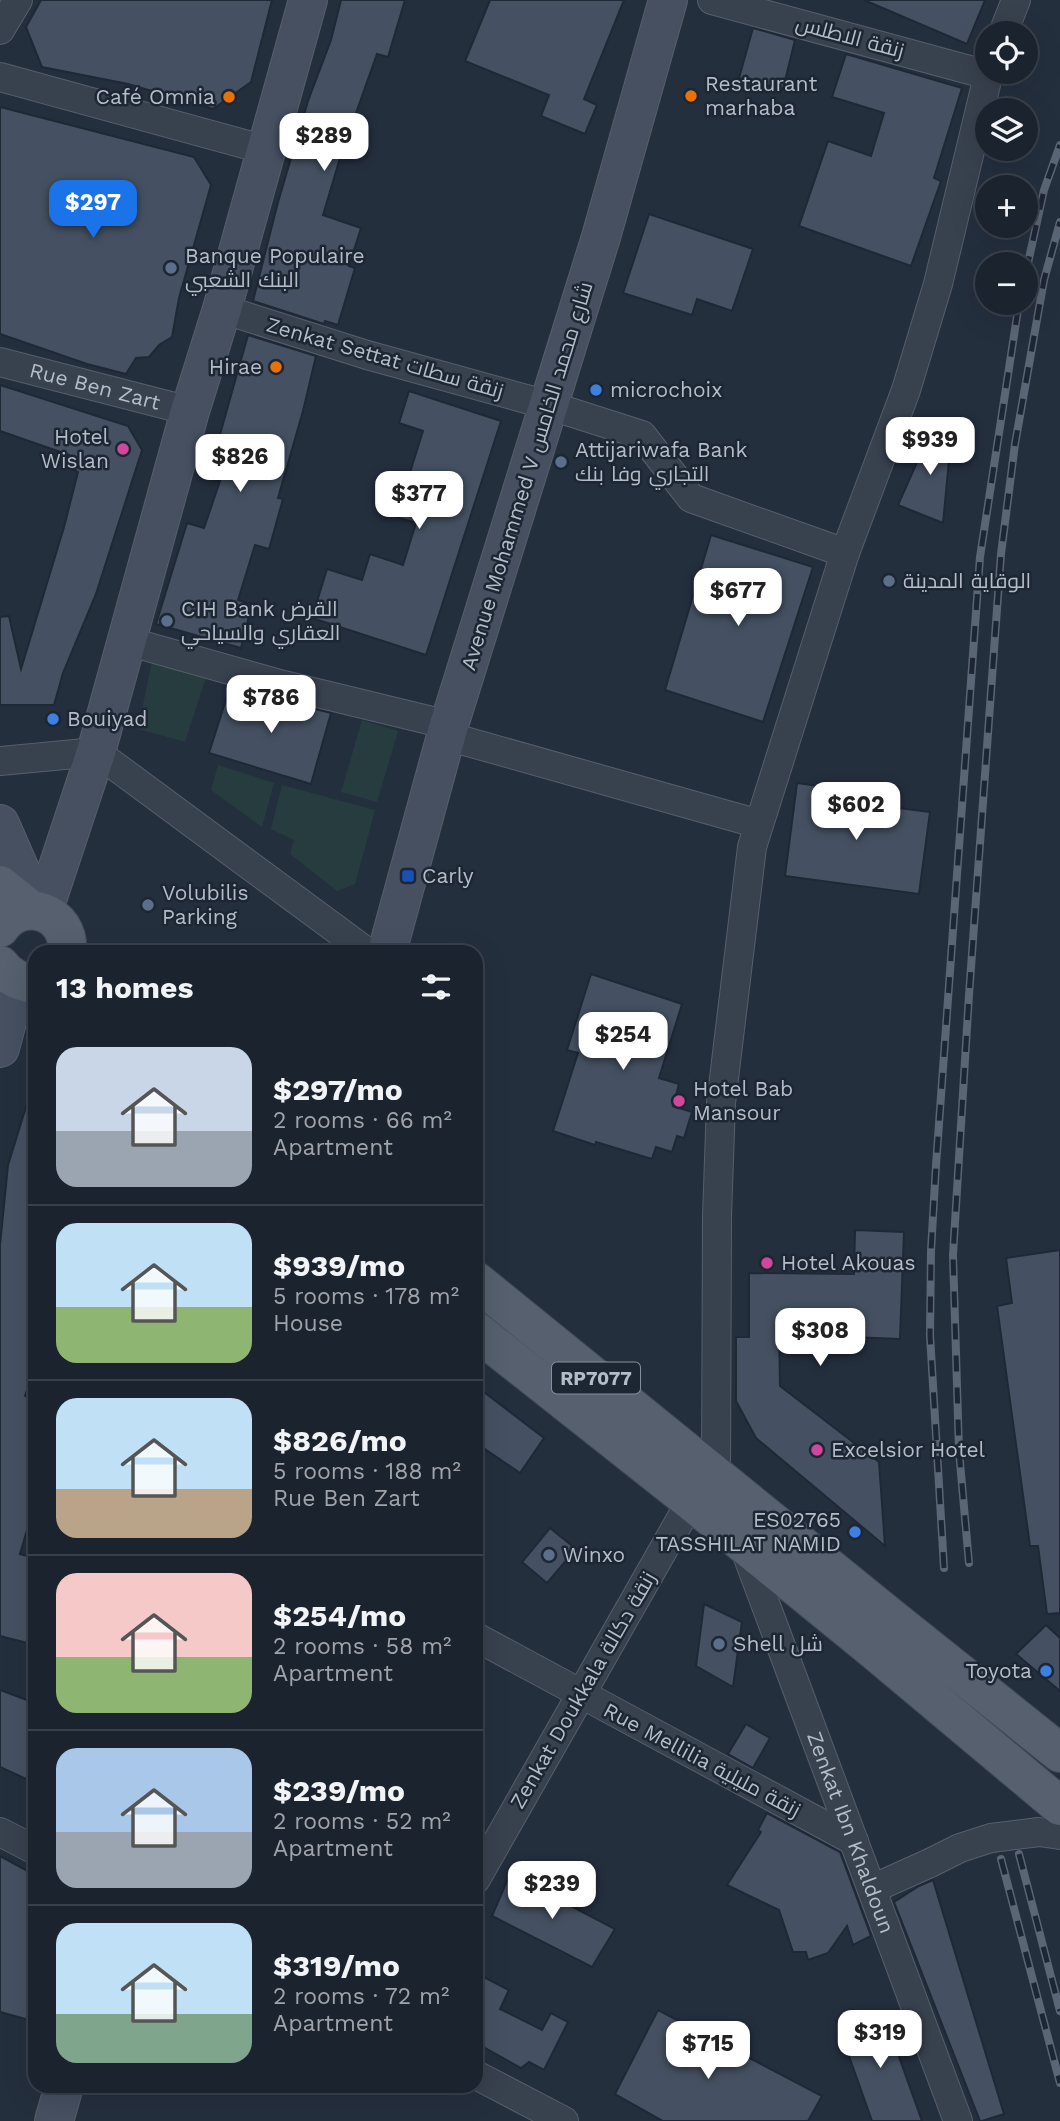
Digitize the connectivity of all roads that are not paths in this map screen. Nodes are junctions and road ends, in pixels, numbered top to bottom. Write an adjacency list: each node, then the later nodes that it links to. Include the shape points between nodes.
1 (18, 0): 7 (street)
2 (308, 0): 11 (main road)
3 (668, 0): 14 (main road, Avenue Mohammed V شارع محمد الخامس)
4 (712, 0): 8 (street, زنقة الاطلس)
5 (1016, 0): 6 (street)
6 (1008, 21)
7 (0, 30)
8 (975, 69)
9 (0, 78): 11 (street)
10 (986, 84): 16 (street, via 938,284 910,377)
11 (266, 150): 12 (main road)
12 (222, 309): 14 (street, Zenkat Settat زنقة سطات); 15 (main road)
13 (0, 362): 15 (street, Rue Ben Zart)
14 (548, 405): 16 (street, Zenkat Settat زنقة سطات, via 642,435 691,498); 18 (main road, Avenue Mohammed V شارع محمد الخامس)
15 (190, 411): 17 (main road)
16 (845, 553): 22 (street)
17 (127, 640): 18 (street); 19 (main road)
18 (448, 731): 22 (street); 26 (main road, Avenue Mohammed V شارع محمد الخامس)
19 (96, 752): 20 (street); 24 (main road); 25 (street)
20 (0, 761)
21 (0, 824): 24 (main road)
22 (759, 824): 31 (street, via 752,847 721,1103)
23 (0, 885): 24 (main road)
24 (47, 929)
25 (358, 945)
26 (389, 945)
27 (18, 976): 28 (main road)
28 (0, 1048)
29 (483, 1287): 31 (main road, RP7077)
30 (483, 1336): 31 (main road, RP7077)
31 (703, 1488): 32 (main road, RP7077); 33 (main road, RP7077); 35 (street, Zenkat Doukkala زنقة دكالة)
32 (743, 1544): 33 (main road, RP7077); 39 (street, Zenkat Ibn Khaldoun)
33 (877, 1630): 36 (main road, RP7077, bridge, via 1025,1725); 37 (main road, RP7077, bridge)
34 (483, 1641): 35 (street, Rue Mellilia زنقة مليلية)
35 (581, 1695): 39 (street, Rue Mellilia زنقة مليلية); 41 (street, Zenkat Doukkala زنقة دكالة)
36 (1060, 1754)
37 (1048, 1815): 42 (street, bridge, via 960,1848)
38 (0, 1832): 40 (street)
39 (854, 1841): 42 (street, Zenkat Ibn Khaldoun)
40 (28, 1846)
41 (483, 1867)
42 (872, 1889): 47 (street, Zenkat Ibn Khaldoun)
43 (483, 2079): 46 (street)
44 (62, 2093): 45 (main road)
45 (54, 2121)
46 (564, 2121)
47 (958, 2121)

